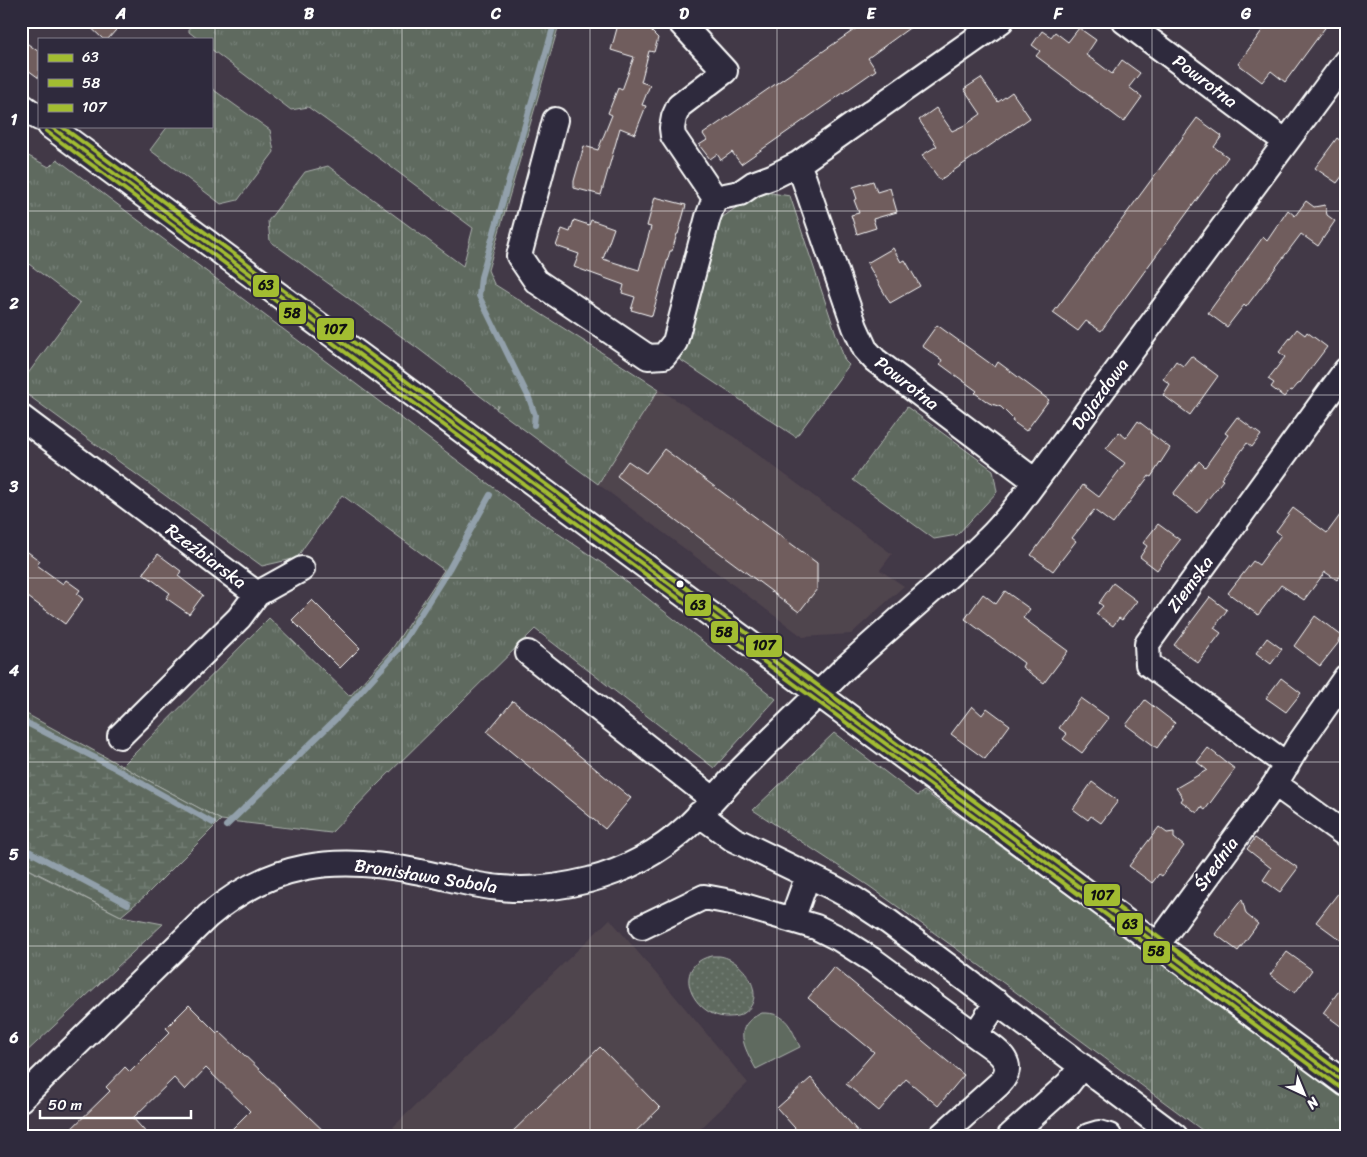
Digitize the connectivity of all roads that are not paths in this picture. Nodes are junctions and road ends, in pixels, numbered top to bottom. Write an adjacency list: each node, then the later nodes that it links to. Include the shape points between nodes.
1 (679, 21): 11 (street, via 725,70 679,106 672,128 673,136)
2 (1001, 21): 10 (street)
3 (1124, 21): 9 (street, Powrotna)
4 (1346, 61): 9 (street, Dojazdowa)
5 (21, 105): 6 (street)
6 (38, 117)
7 (555, 120): 11 (street, via 519,256 536,281 648,357 664,356 675,342)
8 (53, 128): 19 (street)
9 (1286, 142): 14 (street, Dojazdowa)
10 (798, 164): 11 (street, via 740,193); 14 (street, Powrotna, via 865,349 875,360)
11 (715, 198)
12 (1346, 370): 21 (street, Ziemska, via 1147,644 1148,664)
13 (21, 417): 16 (street, Rzeźbiarska)
14 (1036, 481): 19 (street, Dojazdowa, via 988,539)
15 (302, 569): 16 (street)
16 (257, 594): 20 (street, Rzeźbiarska, via 239,618)
17 (528, 653): 22 (street)
18 (1345, 681): 21 (street, Średnia)
19 (819, 694): 22 (street, Bronisława Sobola); 27 (street)
20 (120, 736)
21 (1281, 774): 23 (street); 27 (street, Średnia)
22 (706, 807): 24 (street, via 733,840); 32 (street, Bronisława Sobola, via 674,838 636,862 602,876 555,887 499,888 363,863 329,863 275,876 248,888 208,916)
23 (1346, 835)
24 (808, 875): 25 (street); 28 (street, via 889,922)
25 (792, 920): 26 (street, via 704,897); 29 (street, via 838,938)
26 (642, 927)
27 (1158, 944): 31 (street)
28 (997, 1002): 29 (street); 30 (street)
29 (975, 1035): 34 (street, via 1003,1057 1007,1072 999,1084)
30 (1082, 1066): 33 (street); 35 (street, via 1068,1084)
31 (1346, 1084)
32 (21, 1099)
33 (1171, 1134)
34 (941, 1136)
35 (1010, 1136)
36 (1089, 1136): 37 (street, via 1099,1133)
37 (1108, 1136)

